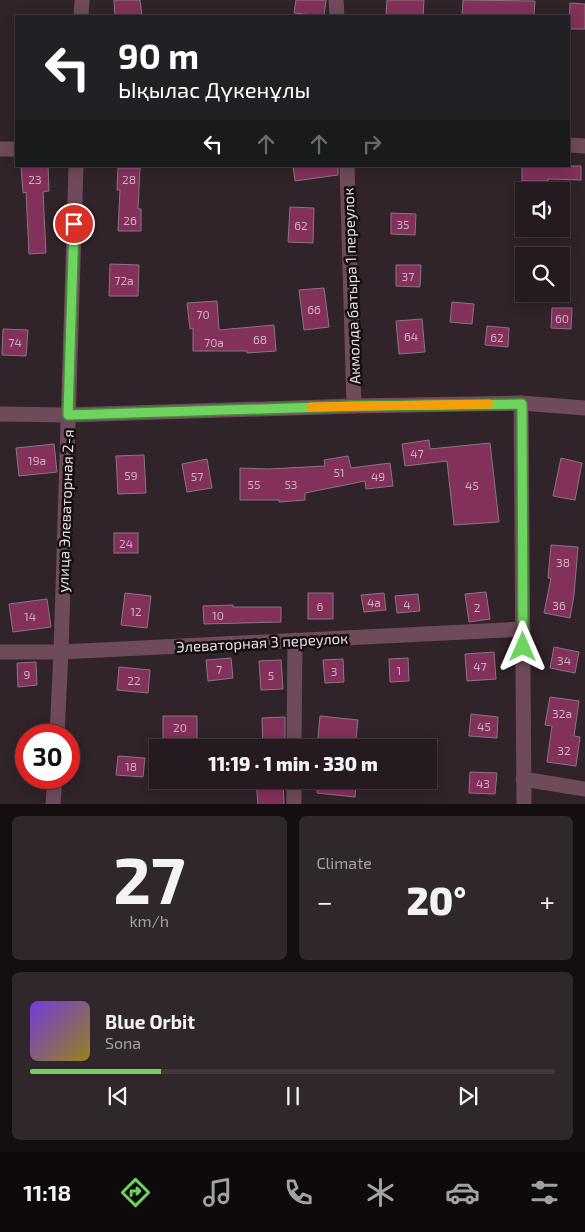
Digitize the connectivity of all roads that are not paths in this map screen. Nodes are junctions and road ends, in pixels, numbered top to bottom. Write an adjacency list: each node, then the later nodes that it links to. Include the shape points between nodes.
1 (82, 0): 3 (street)
2 (336, 0): 4 (street)
3 (81, 15)
4 (337, 15)
5 (570, 145): 6 (street)
6 (585, 146)
7 (0, 149): 8 (street)
8 (15, 149)
9 (76, 167): 15 (street, улица Элеваторная 2-я)
10 (347, 167): 12 (street, Акмолда батыра 1 переулок)
11 (522, 404): 12 (street); 13 (street); 16 (street)
12 (354, 406): 15 (street)
13 (585, 408)
14 (0, 414): 15 (street)
15 (68, 415): 19 (street, улица Элеваторная 2-я)
16 (523, 629): 17 (street, Элеваторная 3 переулок); 22 (street)
17 (295, 640): 19 (street, Элеваторная 3 переулок); 21 (street)
18 (0, 652): 19 (street, Элеваторная 3 переулок)
19 (61, 652): 20 (street, улица Элеваторная 2-я)
20 (58, 724)
21 (294, 739)
22 (523, 779): 25 (street); 28 (street)
23 (54, 789): 26 (street)
24 (294, 789): 27 (street)
25 (585, 789)
26 (53, 804)
27 (294, 804)
28 (524, 804)

